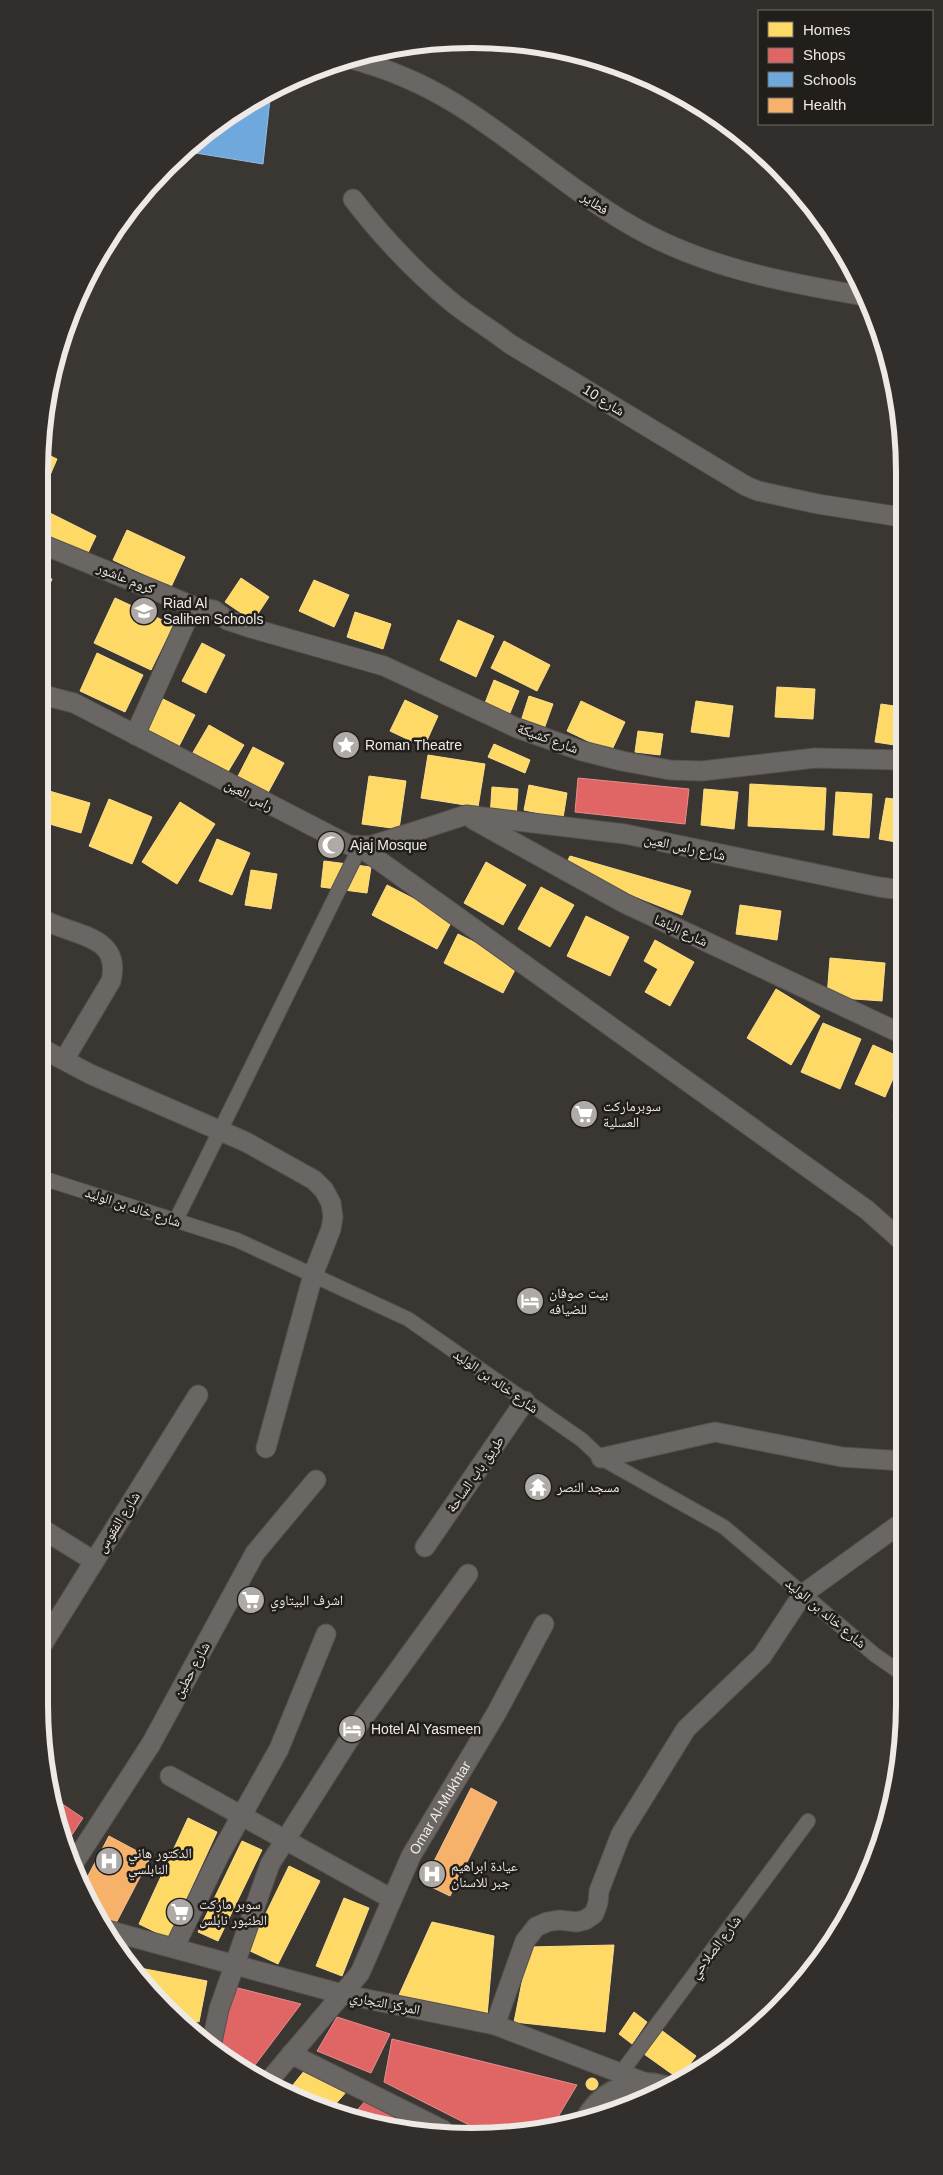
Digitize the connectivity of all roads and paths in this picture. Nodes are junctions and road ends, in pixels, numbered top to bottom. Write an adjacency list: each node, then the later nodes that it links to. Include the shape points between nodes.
1 (361, 62): 3 (street, فطاير, via 404,76 455,103 598,205 665,243 760,274)
2 (353, 199): 4 (street, شارع 10, via 406,261 475,320 746,486 818,504)
3 (856, 294)
4 (896, 517)
5 (48, 547): 6 (street, كروم عاشور)
6 (193, 606): 7 (street, كروم عاشور); 9 (street)
7 (214, 610): 10 (street, شارع كشيكة, via 227,620 251,628 384,666 516,728 622,761 670,770 702,771 815,758)
8 (48, 696): 9 (street, راس العين, via 74,703)
9 (135, 735): 12 (street, راس العين, via 338,842)
10 (896, 760)
11 (466, 815): 12 (street); 13 (street, شارع راس العين, via 625,834); 15 (street, شارع الباشا, via 624,903)
12 (369, 846): 18 (street); 21 (street, via 866,1210)
13 (896, 889)
14 (48, 921): 17 (street, via 95,939 107,949 112,959 111,981)
15 (896, 1031)
16 (48, 1052): 17 (street)
17 (64, 1060): 18 (street)
18 (220, 1130): 20 (street); 22 (street, via 314,1180 324,1190 331,1203 333,1217)
19 (48, 1179): 20 (street, شارع خالد بن الوليد)
20 (176, 1220): 22 (street, شارع خالد بن الوليد, via 236,1240)
21 (896, 1236)
22 (314, 1276): 24 (street, شارع خالد بن الوليد, via 408,1319); 25 (street)
23 (198, 1395): 32 (street, شارع الفقوس)
24 (525, 1401): 26 (street, شارع خالد بن الوليد, via 582,1440); 31 (street, طريق باب الساحة)
25 (266, 1448)
26 (601, 1458): 27 (street, via 714,1432 842,1457); 34 (street, شارع خالد بن الوليد, via 724,1527)
27 (896, 1460)
28 (316, 1480): 43 (street, شارع حطين, via 255,1553 151,1744)
29 (896, 1526): 34 (street)
30 (48, 1533): 32 (street)
31 (424, 1547)
32 (94, 1561): 37 (street, شارع الفقوس)
33 (468, 1574): 42 (street, via 359,1724)
34 (803, 1594): 38 (street, شارع خالد بن الوليد); 49 (street, via 762,1656 686,1730 621,1834 599,1891 594,1914 577,1922 547,1922 530,1934)
35 (544, 1624): 44 (street, Omar Al-Mukhtar, via 497,1712 411,1856)
36 (326, 1634): 40 (street, via 279,1749)
37 (48, 1635)
38 (896, 1669)
39 (170, 1776): 40 (street)
40 (242, 1815): 42 (street); 46 (street)
41 (808, 1821): 52 (street, شارع الصلاحي)
42 (286, 1840): 44 (street); 47 (street, via 270,1864)
43 (77, 1858)
44 (392, 1899): 48 (street, Omar Al-Mukhtar, via 360,1973)
45 (115, 1932): 46 (street, المركز التجاري)
46 (174, 1948): 47 (street, المركز التجاري)
47 (235, 1965): 48 (street, المركز التجاري); 50 (street, via 219,2008)
48 (342, 1994): 49 (street, المركز التجاري); 51 (street, Omar Al-Mukhtar)
49 (495, 2025): 52 (street, المركز التجاري)
50 (212, 2040)
51 (291, 2054): 53 (street, Omar Al-Mukhtar); 57 (street)
52 (621, 2073): 54 (street, المركز التجاري)
53 (271, 2077)
54 (654, 2086)
55 (652, 2087): 56 (main road, via 626,2088)
56 (595, 2109)
57 (435, 2126)

